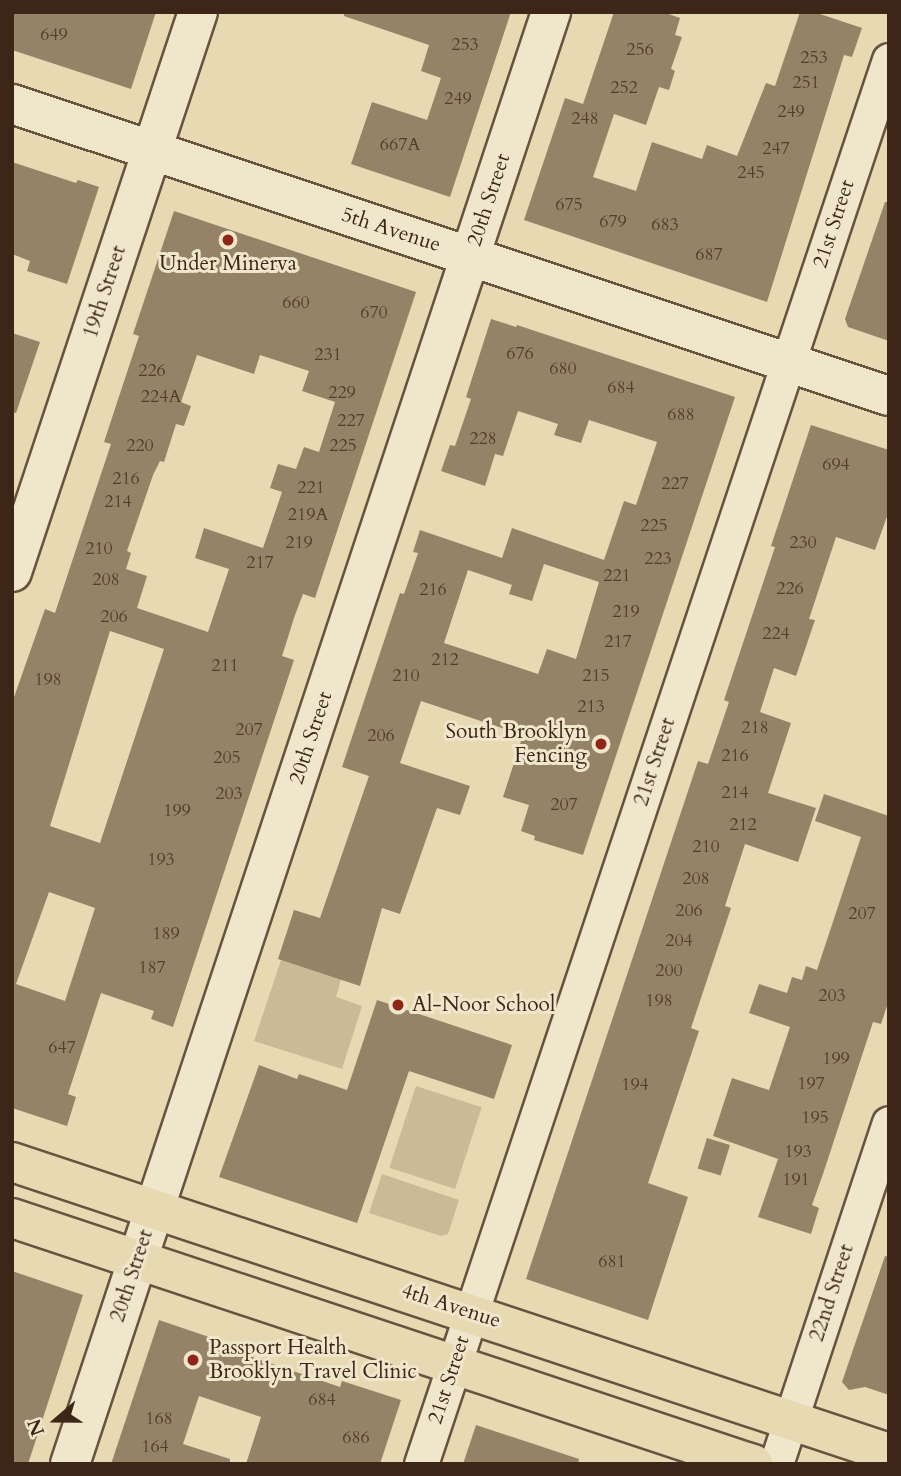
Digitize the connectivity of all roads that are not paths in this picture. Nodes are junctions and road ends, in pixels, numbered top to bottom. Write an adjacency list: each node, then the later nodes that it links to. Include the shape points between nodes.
1 (198, 12): 5 (main road, 19th Street)
2 (551, 12): 6 (main road, 20th Street)
3 (889, 61): 7 (street, 21st Street)
4 (12, 104): 5 (main road, 5th Avenue)
5 (152, 151): 6 (main road, 5th Avenue); 9 (main road, 19th Street)
6 (470, 257): 7 (main road, 5th Avenue); 12 (main road, 20th Street)
7 (788, 362): 8 (main road, 5th Avenue); 15 (street, 21st Street)
8 (889, 396)
9 (12, 572)
10 (889, 1123): 17 (street, 22nd Street)
11 (12, 1162): 12 (main road, 4th Avenue)
12 (155, 1209): 14 (main road, 20th Street); 15 (main road, 4th Avenue)
13 (12, 1217): 14 (main road)
14 (138, 1259): 16 (main road); 19 (main road, 20th Street)
15 (471, 1313): 16 (street, 21st Street); 17 (main road, 4th Avenue)
16 (454, 1364): 20 (street, 21st Street); 21 (main road)
17 (790, 1420): 18 (main road, 4th Avenue); 22 (street, 22nd Street)
18 (889, 1453)
19 (70, 1464)
20 (421, 1464)
21 (753, 1464)
22 (775, 1464)

